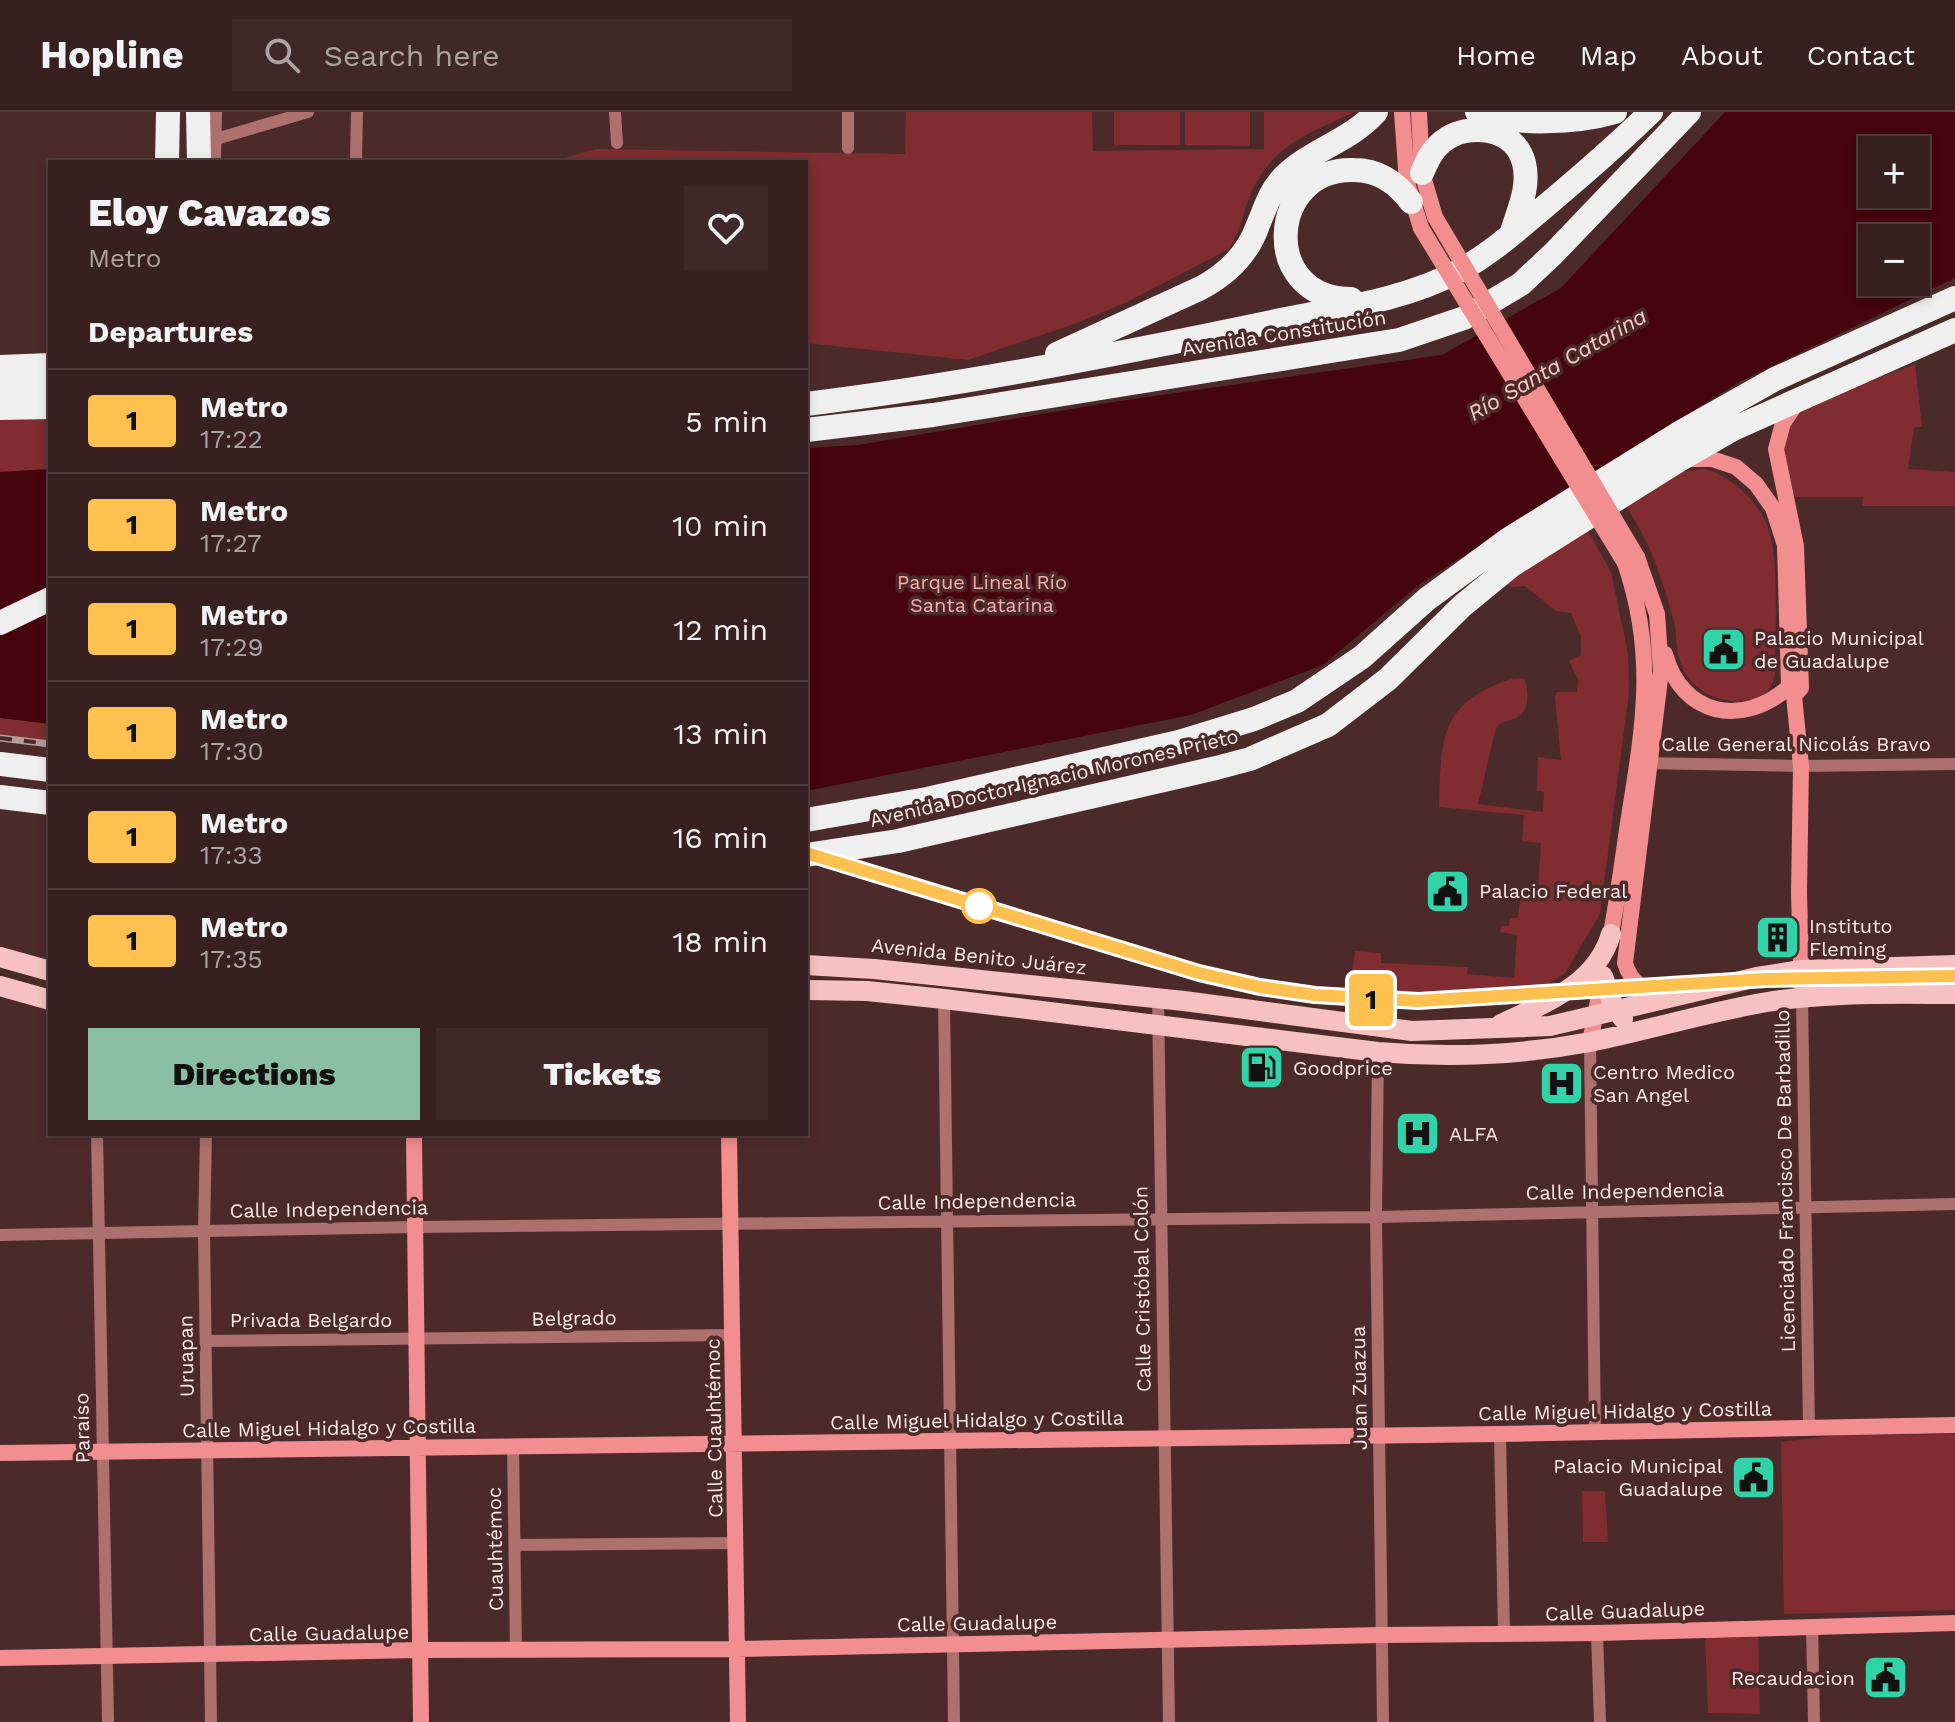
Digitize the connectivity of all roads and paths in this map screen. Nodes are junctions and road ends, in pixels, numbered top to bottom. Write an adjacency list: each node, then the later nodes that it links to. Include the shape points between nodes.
1 (308, 112): 12 (street)
2 (357, 112): 20 (street)
3 (615, 112): 13 (street)
4 (848, 112): 14 (street)
5 (1376, 112): 29 (highway, via 1282,178 1247,248 1222,275)
6 (1402, 112): 22 (street)
7 (1419, 112): 21 (street)
8 (1477, 112): 9 (highway, via 1550,120)
9 (1615, 112)
10 (1651, 112): 23 (highway, Avenida Constitución)
11 (1689, 112): 36 (highway, Avenida Constitución, via 1537,270 1484,308 1444,327 1399,340 933,415)
12 (188, 118): 15 (highway); 16 (highway); 17 (highway); 18 (highway); 19 (street)
13 (617, 143)
14 (848, 148)
15 (155, 160)
16 (168, 160)
17 (183, 160)
18 (198, 160)
19 (214, 160)
20 (356, 160)
21 (1422, 173): 23 (highway, via 1437,146 1453,134 1479,129 1504,137 1523,158 1525,173); 38 (street, bridge, via 1435,217)
22 (1411, 202): 25 (highway, via 1388,179 1347,170 1307,187 1289,213 1288,257 1306,285 1340,299); 38 (street, bridge, via 1421,228)
23 (1511, 235): 25 (highway, Avenida Constitución, via 1444,278)
24 (1955, 298): 50 (highway, Avenida Doctor Ignacio Morones Prieto, via 1775,379 1681,432 1509,539 1427,599 1362,657 1297,701 1179,742 927,799)
25 (1378, 299): 29 (highway, Avenida Constitución)
26 (1955, 330): 32 (highway, Avenida Doctor Ignacio Morones Prieto)
27 (48, 365): 28 (highway)
28 (0, 367)
29 (1027, 369): 33 (highway, Avenida Constitución)
30 (48, 385): 31 (highway)
31 (0, 390)
32 (1802, 397): 37 (highway, Avenida Doctor Ignacio Morones Prieto); 42 (street, Licenciado Francisco De Barbadillo, via 1783,423 1776,449 1796,546)
33 (808, 404)
34 (48, 407): 35 (highway)
35 (0, 408)
36 (808, 430)
37 (1679, 460): 42 (street, Licenciado Francisco De Barbadillo, via 1712,459 1736,467 1773,508 1785,545); 51 (highway, Avenida Doctor Ignacio Morones Prieto, via 1512,565 1360,703 1306,735 1250,759 1126,790 898,841)
38 (1631, 560): 41 (street, via 1652,595); 44 (street, via 1645,653)
39 (48, 600): 40 (highway)
40 (0, 623)
41 (1661, 641): 42 (street, via 1681,688 1709,707 1751,709); 44 (street, via 1661,671)
42 (1794, 690): 46 (street, Licenciado Francisco De Barbadillo)
43 (0, 764): 47 (highway)
44 (1644, 764): 46 (street, Calle General Nicolás Bravo); 52 (street); 66 (street, via 1625,963 1638,985)
45 (1955, 764): 46 (street, Calle General Nicolás Bravo)
46 (1801, 766): 57 (street, Licenciado Francisco De Barbadillo)
47 (48, 770)
48 (0, 797): 49 (highway)
49 (48, 803)
50 (808, 820)
51 (808, 855)
52 (1611, 934): 58 (street); 70 (main road, via 1599,960 1576,985)
53 (0, 957): 56 (main road)
54 (808, 965): 65 (main road, Avenida Benito Juárez)
55 (1955, 965): 57 (main road, Avenida Benito Juárez)
56 (48, 970)
57 (1801, 970): 62 (street, Licenciado Francisco De Barbadillo); 66 (main road, Avenida Benito Juárez)
58 (1603, 976): 67 (main road); 68 (street)
59 (0, 986): 63 (main road)
60 (808, 990): 64 (main road)
61 (1955, 994): 62 (main road)
62 (1802, 997): 71 (main road); 79 (street, Licenciado Francisco De Barbadillo)
63 (48, 999)
64 (944, 999): 69 (main road); 83 (street)
65 (1158, 999): 69 (street, Calle Cristóbal Colón); 70 (main road, Avenida Benito Juárez, via 1394,1030)
66 (1674, 999): 67 (main road, Avenida Benito Juárez)
67 (1616, 1011): 68 (main road, Avenida Benito Juárez); 71 (main road)
68 (1593, 1017): 70 (main road, Avenida Benito Juárez, via 1550,1026); 72 (street)
69 (1158, 1025): 73 (main road); 82 (street, Calle Cristóbal Colón)
70 (1488, 1029)
71 (1638, 1030): 72 (main road)
72 (1590, 1042): 73 (main road, via 1492,1053); 80 (street)
73 (1378, 1052): 81 (street, Juan Zuazua)
74 (97, 1136): 87 (street, Paraíso)
75 (206, 1136): 86 (street, Uruapan)
76 (414, 1136): 85 (street)
77 (729, 1136): 84 (street, Calle Cuauhtémoc)
78 (1955, 1204): 79 (street, Calle Independencia)
79 (1806, 1206): 80 (street, Calle Independencia); 93 (street, Licenciado Francisco De Barbadillo)
80 (1592, 1212): 81 (street, Calle Independencia); 94 (street)
81 (1376, 1217): 82 (street, Calle Independencia); 96 (street, Juan Zuazua)
82 (1161, 1219): 83 (street, Calle Independencia); 97 (street, Calle Cristóbal Colón)
83 (948, 1221): 84 (street, Calle Independencia); 98 (street)
84 (730, 1225): 85 (street, Calle Independencia); 89 (street, Calle Cuauhtémoc)
85 (416, 1227): 86 (street, Calle Independencia); 90 (street)
86 (204, 1231): 87 (street, Calle Independencia); 91 (street, Uruapan)
87 (99, 1233): 88 (street, Calle Independencia); 103 (street, Paraíso)
88 (0, 1235)
89 (733, 1335): 90 (street, Belgrado); 99 (street, Calle Cuauhtémoc)
90 (416, 1340): 91 (street, Privada Belgardo); 101 (street)
91 (206, 1341): 102 (street, Uruapan)
92 (1955, 1425): 93 (street, Calle Miguel Hidalgo y Costilla)
93 (1809, 1427): 94 (street, Calle Miguel Hidalgo y Costilla)
94 (1595, 1432): 95 (street, Calle Miguel Hidalgo y Costilla)
95 (1500, 1434): 96 (street, Calle Miguel Hidalgo y Costilla); 110 (street)
96 (1379, 1435): 97 (street, Calle Miguel Hidalgo y Costilla); 111 (street, Juan Zuazua)
97 (1165, 1438): 98 (street, Calle Miguel Hidalgo y Costilla); 112 (street, Calle Cristóbal Colón)
98 (949, 1439): 99 (street, Calle Miguel Hidalgo y Costilla); 113 (street)
99 (734, 1442): 100 (street, Calle Miguel Hidalgo y Costilla); 105 (street, Calle Cuauhtémoc)
100 (513, 1446): 101 (street, Calle Miguel Hidalgo y Costilla); 106 (street, Cuauhtémoc)
101 (419, 1447): 102 (street, Calle Miguel Hidalgo y Costilla); 115 (street)
102 (207, 1450): 103 (street, Calle Miguel Hidalgo y Costilla); 117 (street, Uruapan)
103 (103, 1452): 104 (street, Calle Miguel Hidalgo y Costilla); 118 (street, Paraíso)
104 (0, 1453)
105 (735, 1543): 106 (street); 114 (street, Calle Cuauhtémoc)
106 (515, 1545): 116 (street, Cuauhtémoc)
107 (1955, 1623): 108 (street, Calle Guadalupe)
108 (1812, 1625): 109 (street, Calle Guadalupe); 128 (street)
109 (1597, 1633): 110 (street, Calle Guadalupe); 127 (street)
110 (1504, 1634): 111 (street, Calle Guadalupe)
111 (1382, 1635): 112 (street, Calle Guadalupe); 126 (street, Juan Zuazua)
112 (1167, 1639): 113 (street, Calle Guadalupe); 125 (street, Calle Cristóbal Colón)
113 (952, 1644): 114 (street, Calle Guadalupe); 124 (street)
114 (736, 1649): 116 (street, Calle Guadalupe); 123 (street, Calle Cuauhtémoc)
115 (419, 1650): 116 (street, Calle Guadalupe); 117 (street, Calle Guadalupe); 122 (street)
116 (516, 1651)
117 (210, 1655): 118 (street, Calle Guadalupe); 121 (street, Uruapan)
118 (106, 1657): 119 (street, Calle Guadalupe); 120 (street, Paraíso)
119 (0, 1658)
120 (108, 1722)
121 (211, 1722)
122 (421, 1722)
123 (738, 1722)
124 (954, 1722)
125 (1169, 1722)
126 (1383, 1722)
127 (1600, 1722)
128 (1814, 1722)

